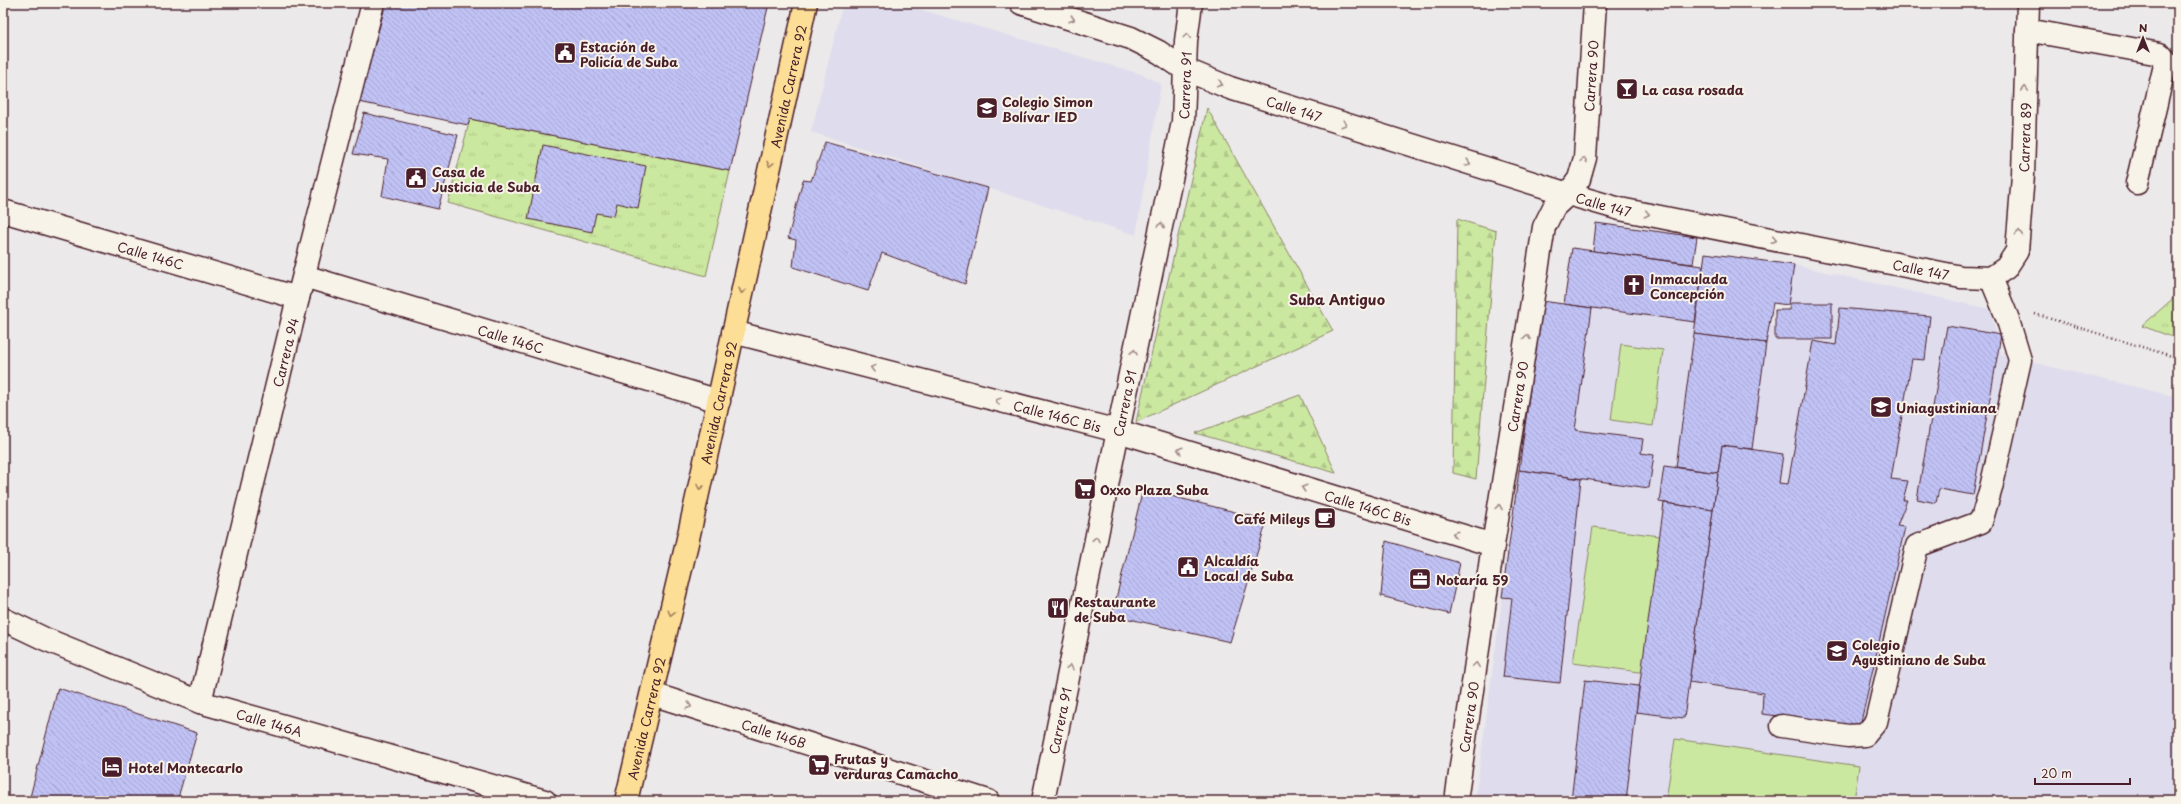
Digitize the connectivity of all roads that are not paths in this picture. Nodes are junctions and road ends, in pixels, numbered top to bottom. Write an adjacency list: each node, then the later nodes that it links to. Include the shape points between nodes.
1 (373, 3): 13 (street, Carrera 94)
2 (806, 3): 15 (main road, Avenida Carrera 92, one-way to 15)
3 (1021, 3): 8 (street, Calle 147, one-way to 8, via 1131,38 1159,52)
4 (1191, 3): 8 (street, Carrera 91, one-way to 4)
5 (1595, 3): 10 (street, Carrera 90, one-way to 5, via 1579,179 1585,158)
6 (2028, 3): 7 (street, Carrera 89)
7 (2028, 30): 9 (street, via 2160,54 2166,61); 12 (street, Carrera 89, one-way to 7, via 2018,251)
8 (1184, 69): 10 (street, Calle 147, one-way to 10, via 1230,88); 17 (street, Carrera 91, one-way to 8, via 1183,122)
9 (2137, 183)
10 (1568, 194): 12 (street, Calle 147, one-way to 12, via 1656,216 1961,277); 18 (street, Carrera 90, one-way to 10, via 1544,227 1554,208)
11 (3, 211): 14 (street, Calle 146C)
12 (1999, 273): 22 (street, via 2020,360 1981,522 1917,546 1876,722 1865,735 1848,736)
13 (304, 276): 14 (street, Carrera 94); 16 (street, Calle 146C)
14 (298, 298): 21 (street, Carrera 94)
15 (733, 332): 16 (main road, Avenida Carrera 92); 17 (street, Calle 146C Bis, one-way to 15)
16 (719, 400): 20 (main road, Avenida Carrera 92, one-way to 20)
17 (1118, 432): 18 (street, Calle 146C Bis, one-way to 17); 26 (street, Carrera 91, one-way to 17)
18 (1493, 545): 27 (street, Carrera 90, one-way to 18)
19 (3, 619): 21 (street, Calle 146A)
20 (652, 694): 24 (main road, Avenida Carrera 92); 25 (street, Calle 146B, one-way to 25)
21 (200, 702): 23 (street, Calle 146A)
22 (1782, 726)
23 (545, 801)
24 (626, 801)
25 (988, 801)
26 (1044, 801)
27 (1456, 801)

